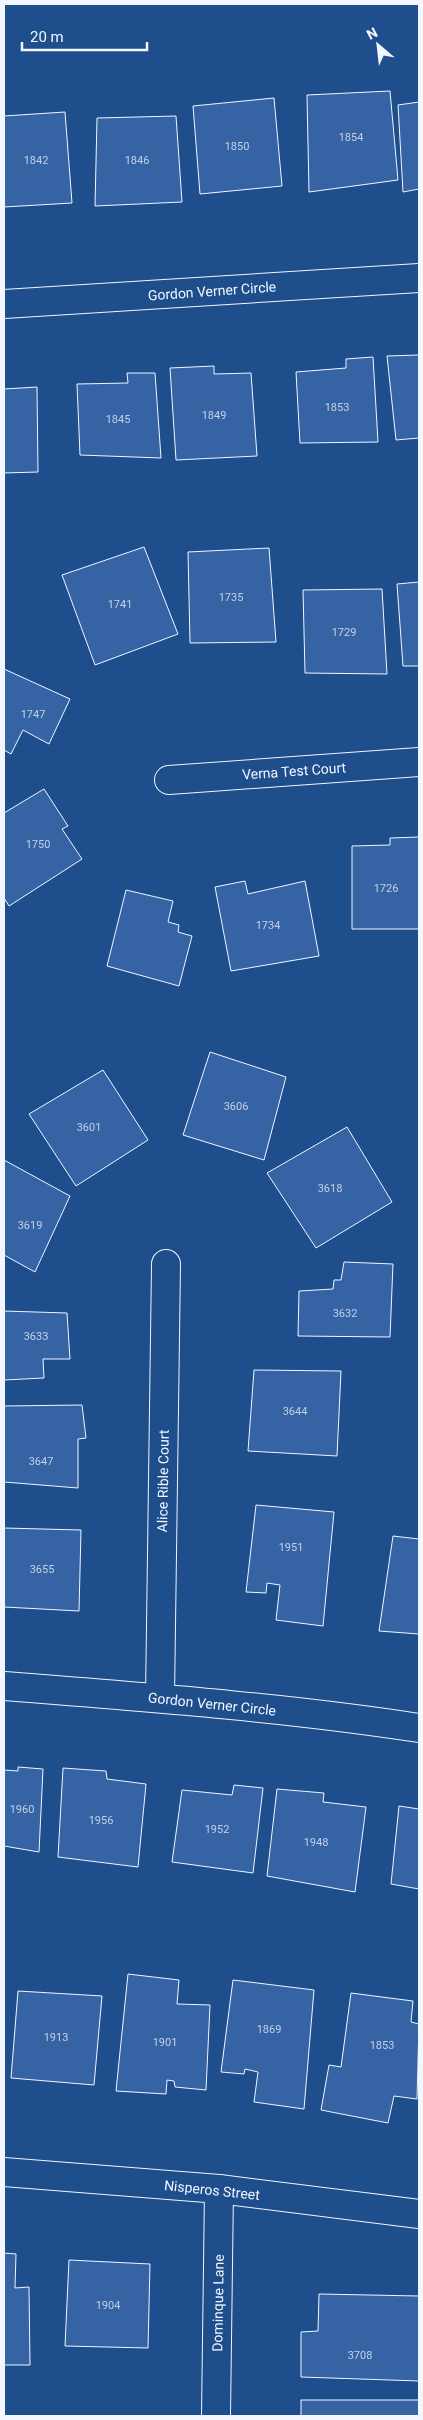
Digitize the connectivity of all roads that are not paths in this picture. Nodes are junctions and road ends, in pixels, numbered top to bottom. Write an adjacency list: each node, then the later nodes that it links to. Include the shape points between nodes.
1 (419, 278): 2 (street, Gordon Verner Circle)
2 (4, 304)
3 (419, 762): 4 (street, Verna Test Court)
4 (169, 780)
5 (166, 1264): 7 (street, Alice Rible Court)
6 (4, 1686): 7 (street, Gordon Verner Circle)
7 (160, 1698): 8 (street, Gordon Verner Circle)
8 (419, 1728)
9 (4, 2172): 10 (street, Nisperos Street)
10 (219, 2189): 11 (street, Nisperos Street); 12 (street, Dominque Lane)
11 (419, 2214)
12 (216, 2416)

